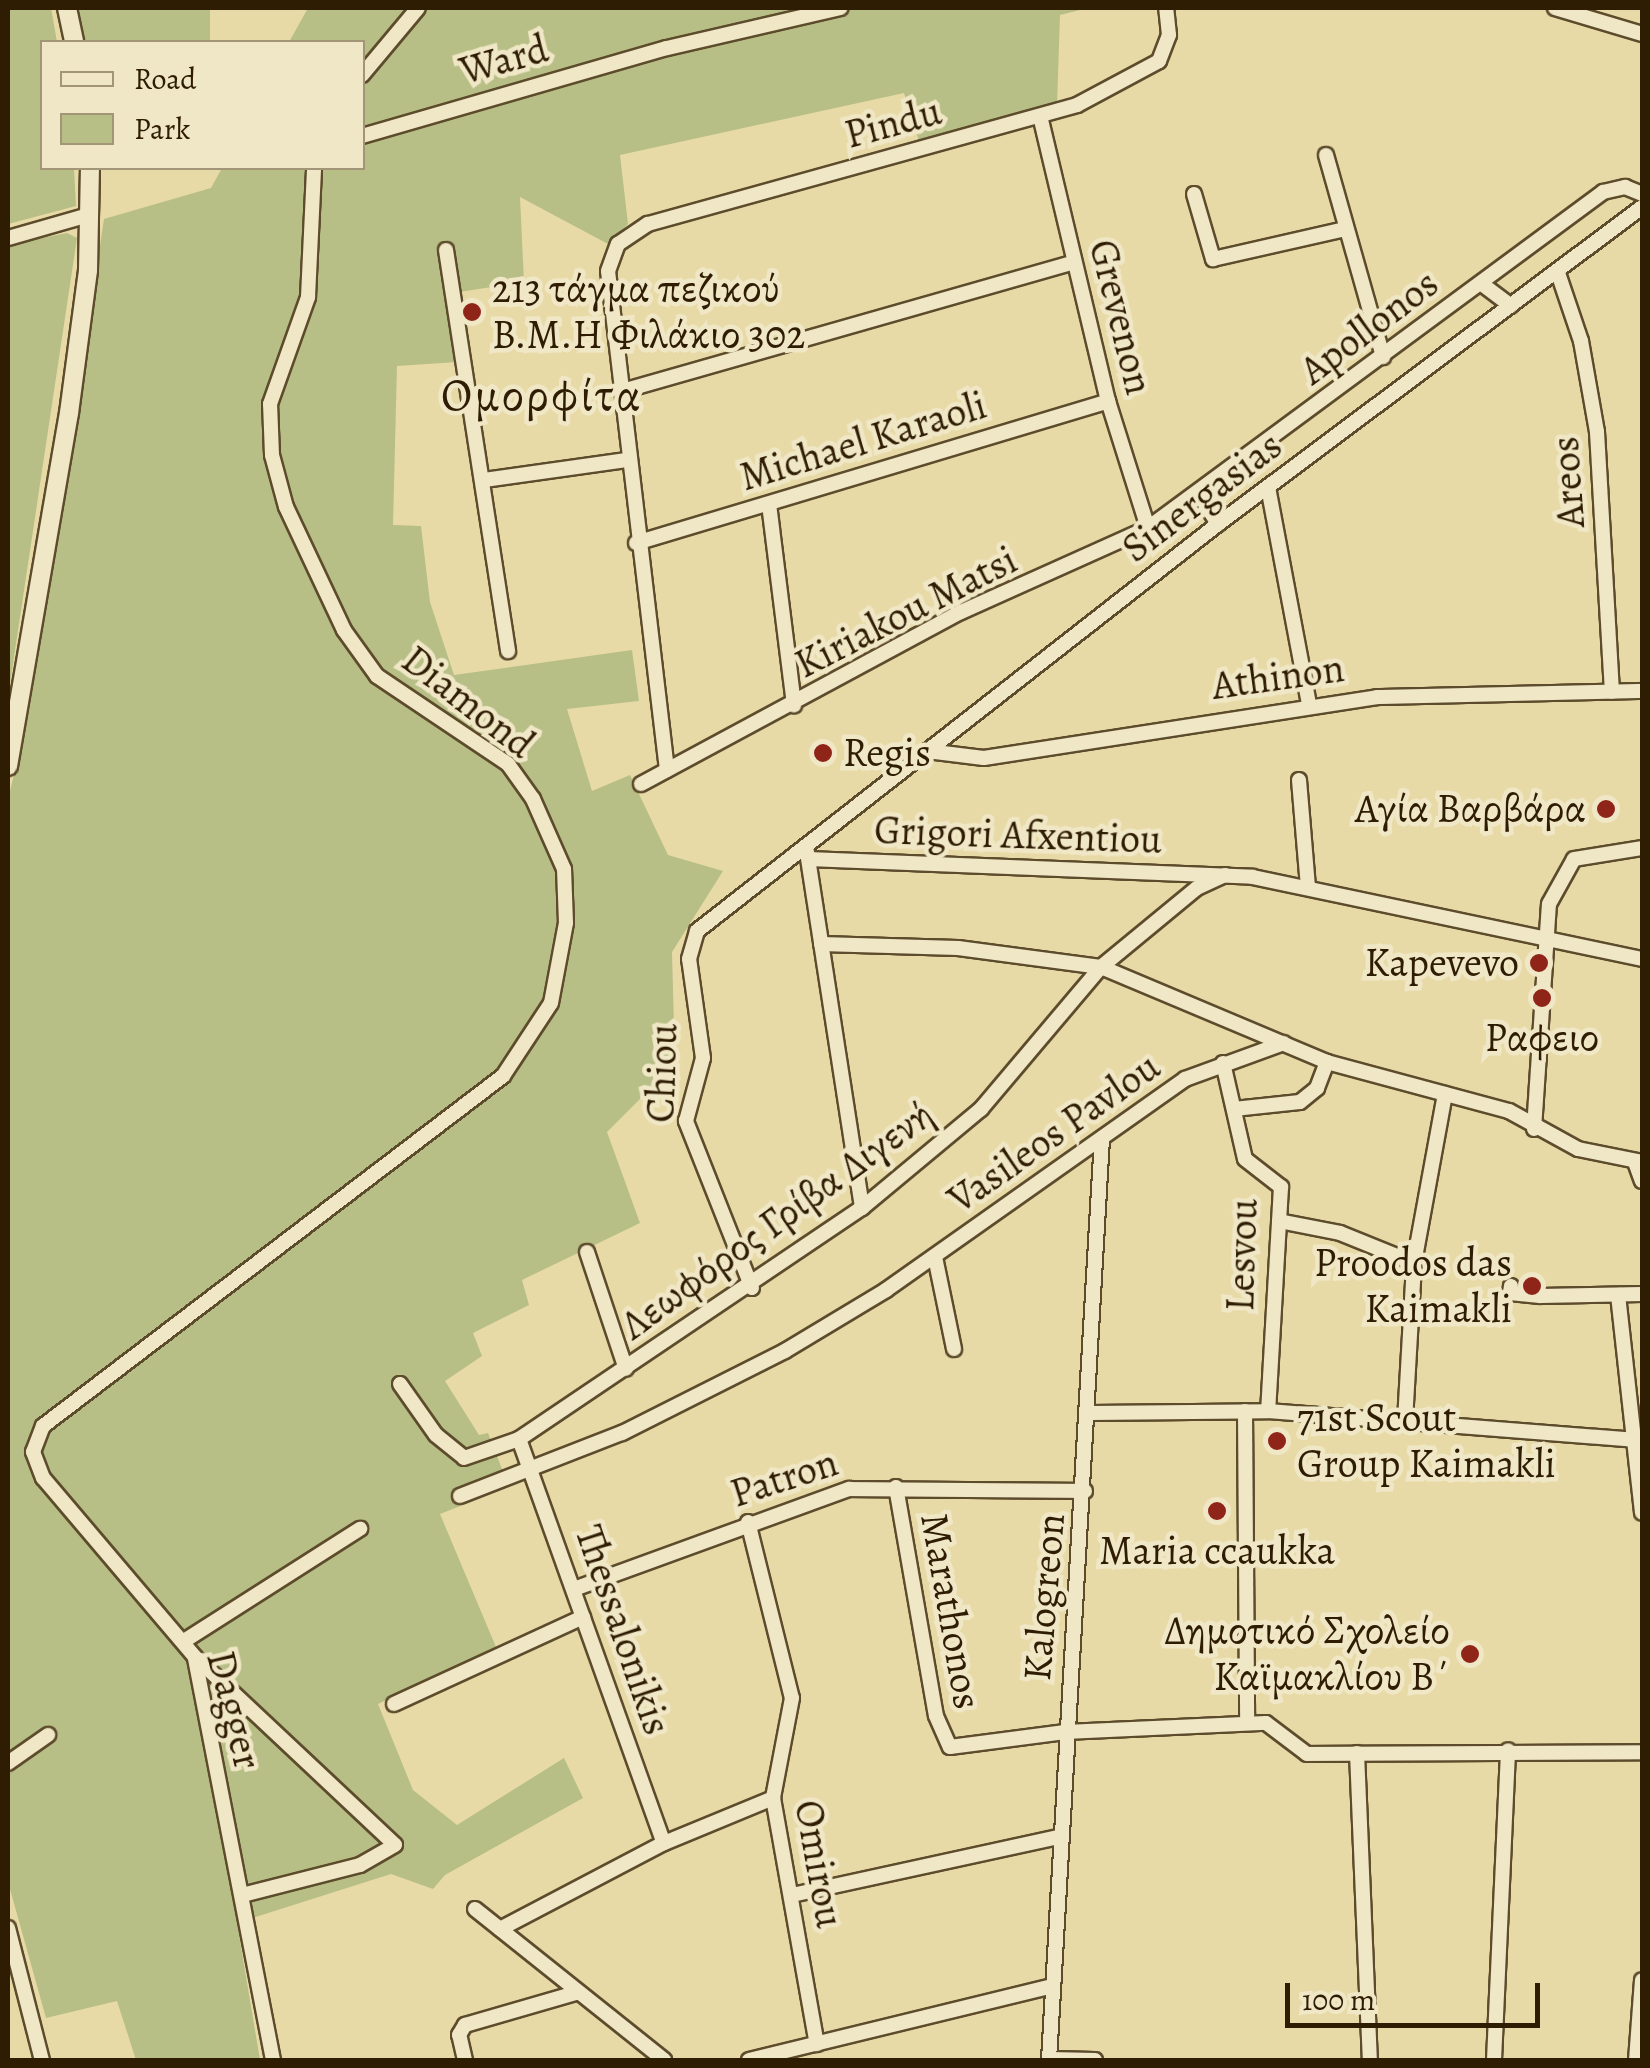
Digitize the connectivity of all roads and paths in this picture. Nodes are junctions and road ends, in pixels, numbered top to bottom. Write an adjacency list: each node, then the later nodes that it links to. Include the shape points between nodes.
1 (67, 8): 7 (street)
2 (418, 8): 8 (street)
3 (840, 8): 10 (street, Ward, via 668,48)
4 (1166, 8): 9 (street, Pindu, via 1167,50 1159,60)
5 (1555, 8): 6 (street)
6 (1642, 34)
7 (74, 40)
8 (365, 71)
9 (1042, 120): 21 (street, Grevenon); 26 (street, Pindu, via 648,224 618,244 608,276)
10 (365, 135)
11 (1326, 155): 18 (street)
12 (90, 170): 17 (street)
13 (314, 170): 80 (street, Diamond, via 308,297 270,404 272,455 286,507 344,630 377,676 508,764 534,799 564,868 562,968 551,1003 504,1076)
14 (1194, 194): 18 (street, via 1214,259)
15 (1642, 194): 23 (street, Apollonos, via 1625,187 1603,192)
16 (1642, 207): 22 (street, Sinergasias)
17 (89, 215): 19 (street); 42 (street, via 69,413)
18 (1345, 229): 25 (street)
19 (8, 238)
20 (446, 250): 29 (street)
21 (1072, 263): 26 (street); 27 (street, Grevenon)
22 (1558, 273): 24 (street, Sinergasias); 38 (street, Areos, via 1593,397)
23 (1482, 284): 24 (street, Apollonos); 25 (street, Apollonos)
24 (1511, 306): 30 (street, Sinergasias)
25 (1383, 357): 31 (street, Apollonos)
26 (622, 390): 28 (street)
27 (1108, 401): 32 (street, Michael Karaoli); 34 (street, Grevenon)
28 (627, 460): 29 (street); 35 (street)
29 (484, 480): 36 (street)
30 (1268, 486): 33 (street, Sinergasias); 39 (street)
31 (1198, 494): 33 (street); 34 (street, Kiriakou Matsi)
32 (769, 504): 35 (street, Michael Karaoli); 40 (street)
33 (1218, 524): 41 (street, Sinergasias)
34 (1148, 528): 40 (street, Kiriakou Matsi, via 961,612)
35 (636, 543): 43 (street)
36 (508, 651)
37 (1642, 691): 38 (street, Athinon)
38 (1612, 692): 39 (street, Athinon)
39 (1310, 704): 41 (street, Athinon, via 984,758)
40 (794, 705): 43 (street, Kiriakou Matsi)
41 (926, 751): 46 (street, Sinergasias)
42 (8, 766)
43 (667, 770): 45 (street, Kiriakou Matsi)
44 (1300, 780): 50 (street)
45 (641, 784)
46 (804, 842): 48 (street); 70 (street, Chiou, via 702,926 688,959 704,1046 686,1121)
47 (1642, 848): 51 (street, via 1582,856 1566,865 1549,904)
48 (810, 859): 49 (street, Grigori Afxentiou); 52 (street)
49 (1225, 875): 50 (street); 54 (street, Λεωφόρος Γρίβα Διγενή, via 1197,888)
50 (1308, 887): 51 (street)
51 (1550, 941): 53 (street); 60 (street)
52 (821, 944): 54 (street, via 958,948); 64 (street)
53 (1642, 959)
54 (1100, 967): 55 (street); 64 (street, Λεωφόρος Γρίβα Διγενή, via 981,1109)
55 (1284, 1043): 56 (street); 57 (street, Vasileos Pavlou)
56 (1326, 1062): 58 (street); 59 (street, via 1317,1088 1300,1102)
57 (1223, 1063): 59 (street, Lesvou); 61 (street, Vasileos Pavlou, via 1185,1079)
58 (1444, 1094): 60 (street, via 1509,1111); 68 (street)
59 (1234, 1108): 65 (street, Lesvou, via 1245,1159 1279,1181)
60 (1534, 1129): 62 (street, via 1578,1149)
61 (1102, 1139): 67 (street, Vasileos Pavlou); 78 (street, Kalogreon)
62 (1639, 1162): 63 (street)
63 (1642, 1181)
64 (862, 1208): 70 (street, Λεωφόρος Γρίβα Διγενή)
65 (1279, 1220): 68 (street, via 1340,1233); 77 (street, Lesvou)
66 (587, 1252): 74 (street)
67 (934, 1257): 73 (street); 83 (street, Vasileos Pavlou, via 784,1351 622,1433)
68 (1414, 1264): 79 (street)
69 (1510, 1286): 72 (street, via 1510,1293)
70 (752, 1288): 74 (street, Λεωφόρος Γρίβα Διγενή)
71 (1642, 1294): 72 (street)
72 (1618, 1295): 82 (street)
73 (954, 1349)
74 (626, 1369): 81 (street, Λεωφόρος Γρίβα Διγενή)
75 (400, 1384): 81 (street, Λεωφόρος Γρίβα Διγενή, via 446,1446 464,1458)
76 (1244, 1411): 77 (street); 78 (street); 95 (street)
77 (1268, 1411): 79 (street)
78 (1091, 1413): 85 (street, Kalogreon)
79 (1405, 1420): 82 (street)
80 (43, 1426): 92 (street, Dagger, via 33,1452 43,1478)
81 (520, 1439): 83 (street, Thessalonikis)
82 (1634, 1440): 87 (street)
83 (532, 1469): 86 (street, Vasileos Pavlou); 90 (street, Thessalonikis)
84 (896, 1487): 85 (street, Patron); 88 (street, Patron, via 833,1492); 96 (street, Marathonos, via 944,1741 957,1748)
85 (1085, 1492): 96 (street, Kalogreon)
86 (460, 1496)
87 (1642, 1514)
88 (748, 1522): 90 (street, Patron); 102 (street, Omirou, via 792,1698)
89 (360, 1530): 92 (street)
90 (574, 1589): 91 (street, Thessalonikis)
91 (584, 1618): 94 (street); 104 (street, Thessalonikis)
92 (184, 1641): 93 (street, Dagger)
93 (195, 1657): 106 (street, Dagger); 106 (street, via 395,1845 360,1866)
94 (394, 1704)
95 (1247, 1722): 96 (street); 100 (street, via 1275,1726 1297,1751)
96 (1065, 1732): 103 (street, Kalogreon)
97 (48, 1735): 101 (street)
98 (1508, 1750): 99 (street); 100 (street); 122 (street)
99 (1642, 1752)
100 (1357, 1753): 121 (street)
101 (8, 1763)
102 (773, 1798): 104 (street); 105 (street, Omirou)
103 (1058, 1837): 105 (street); 111 (street, Kalogreon)
104 (664, 1844): 109 (street)
105 (792, 1895): 113 (street, Omirou)
106 (242, 1896): 115 (street, Dagger)
107 (476, 1909): 109 (street)
108 (8, 1928): 114 (street)
109 (500, 1929): 112 (street)
110 (1642, 1980): 123 (street)
111 (1052, 1986): 113 (street); 119 (street, Kalogreon)
112 (576, 1993): 116 (street, via 465,2025 459,2035); 117 (street)
113 (817, 2044): 118 (street)
114 (42, 2060)
115 (273, 2060)
116 (465, 2060)
117 (662, 2060)
118 (749, 2060)
119 (1049, 2060): 120 (street)
120 (1095, 2060)
121 (1370, 2060)
122 (1494, 2060)
123 (1636, 2060)

